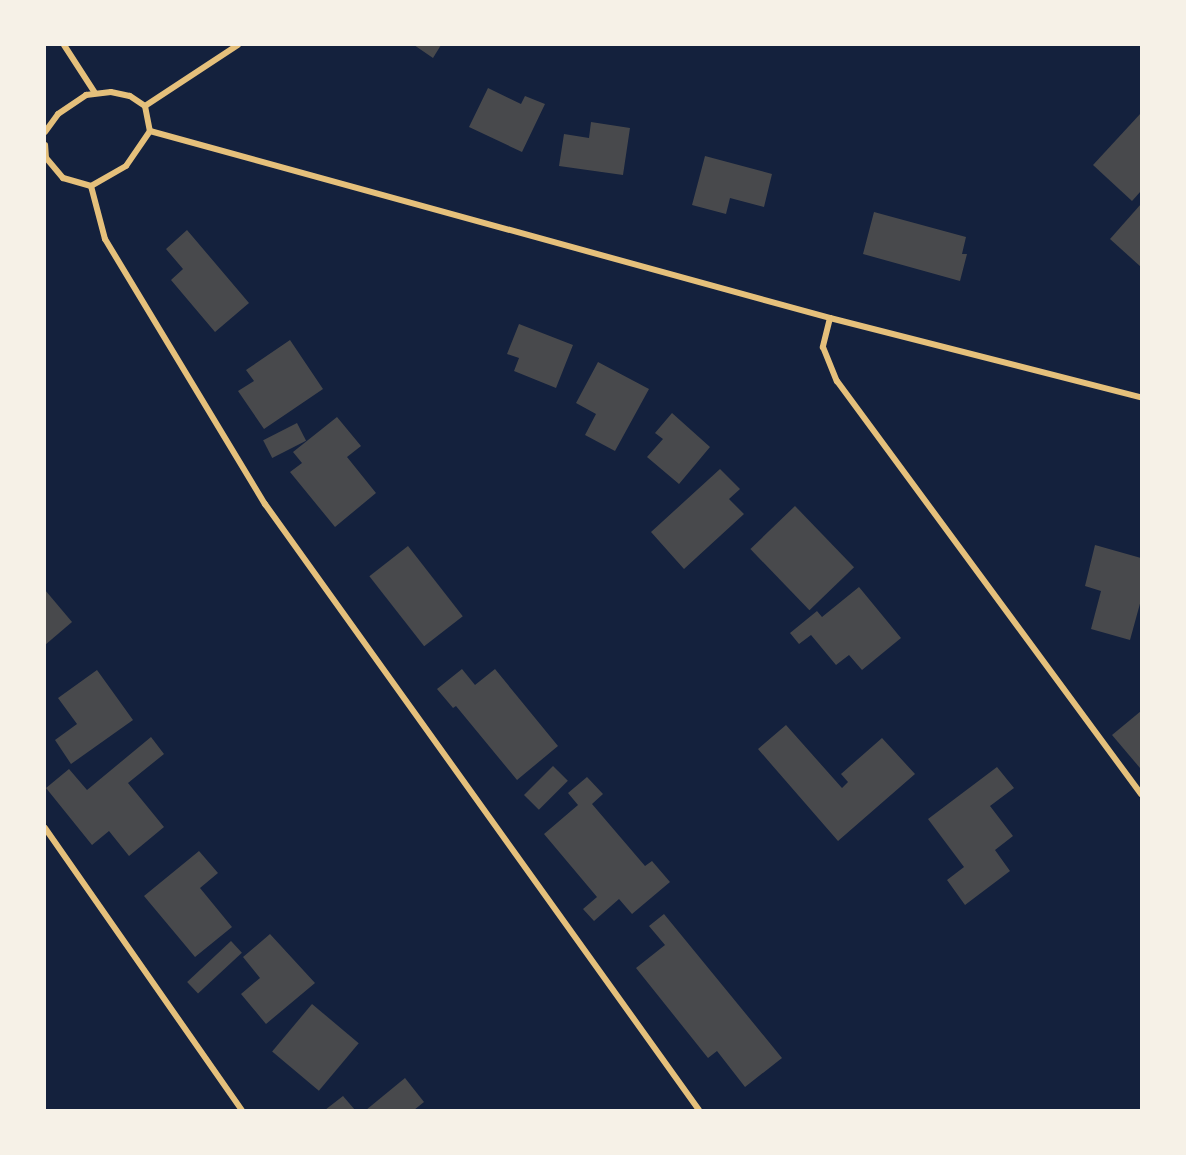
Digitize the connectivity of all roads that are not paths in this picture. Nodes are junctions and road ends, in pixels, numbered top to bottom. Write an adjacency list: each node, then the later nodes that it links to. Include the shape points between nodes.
1 (64, 45): 3 (street)
2 (238, 45): 4 (street)
3 (95, 93): 4 (street, via 130,96); 6 (street, via 58,114)
4 (145, 106): 5 (street)
5 (150, 131): 9 (street, via 126,166); 10 (street)
6 (45, 132)
7 (45, 145): 8 (street)
8 (45, 158): 9 (street, via 63,178)
9 (91, 186): 15 (street, via 105,239 265,504)
10 (830, 318): 11 (street); 12 (street, via 823,347 837,381)
11 (1141, 397)
12 (1141, 794)
13 (45, 828): 14 (street)
14 (242, 1110)
15 (699, 1110)

